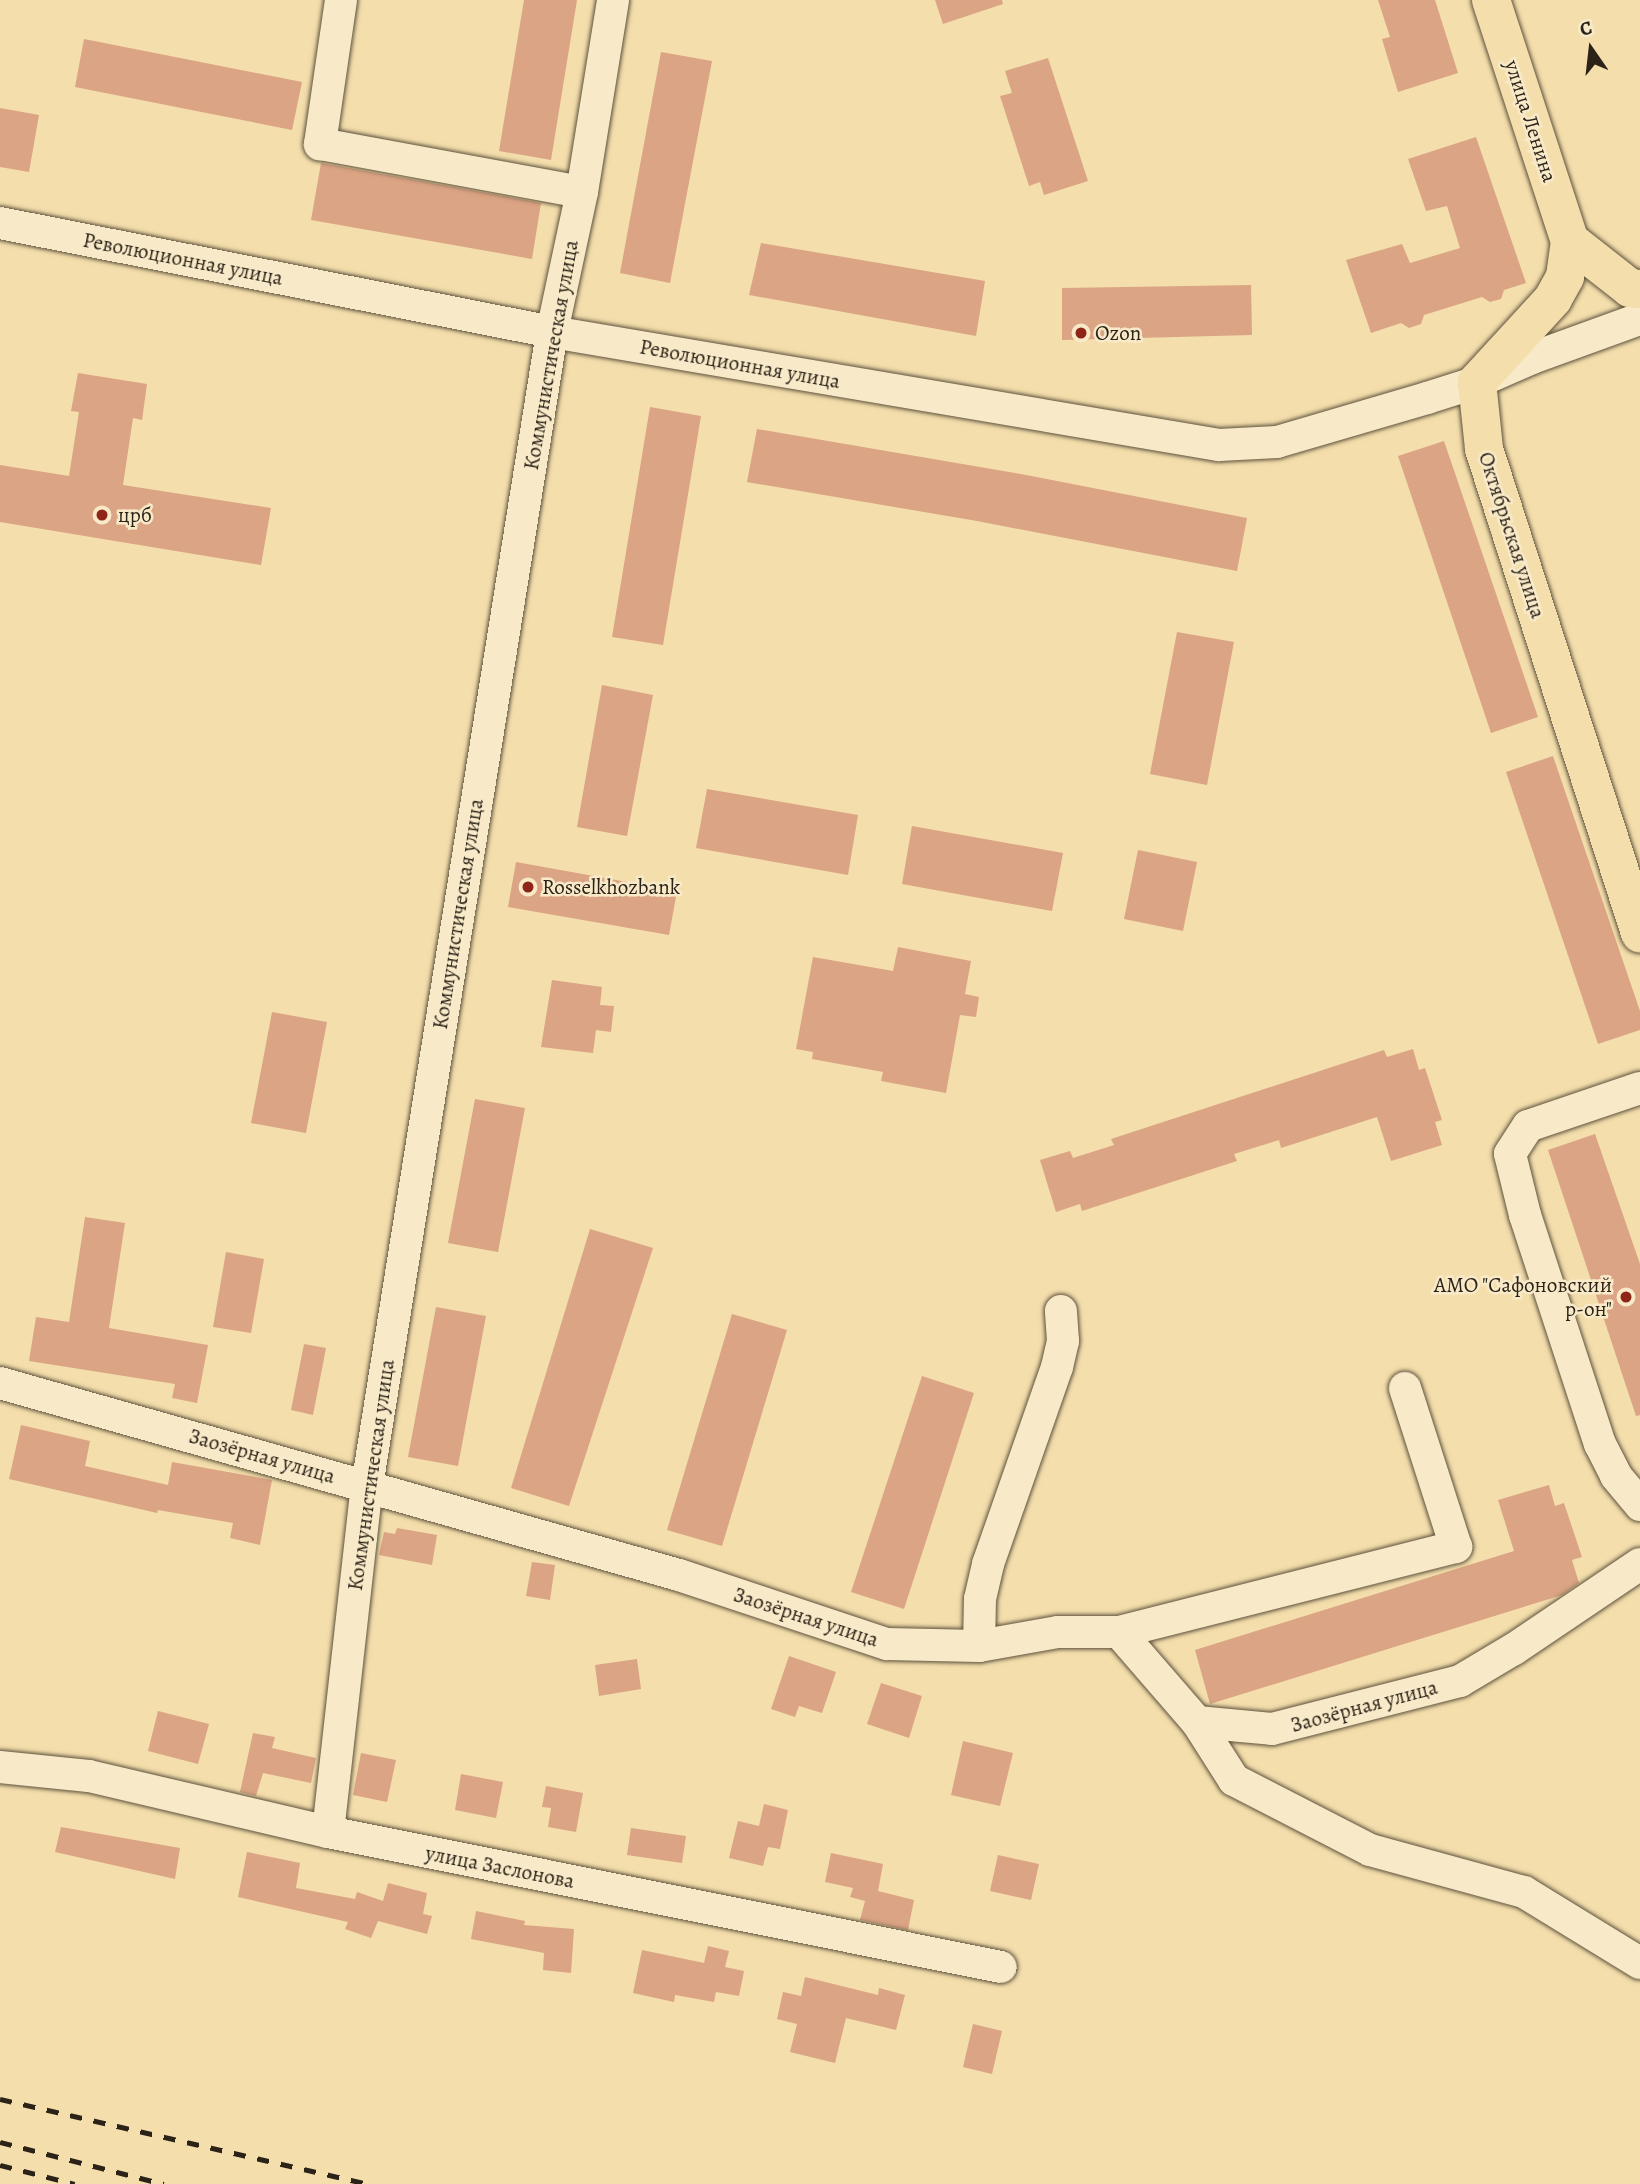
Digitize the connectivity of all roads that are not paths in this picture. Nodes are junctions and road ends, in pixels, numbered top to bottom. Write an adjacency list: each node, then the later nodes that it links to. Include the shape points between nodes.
1 (341, 0): 4 (street, via 320,144)
2 (614, 0): 4 (street, Коммунистическая улица)
3 (1492, 0): 6 (main road, улица Ленина)
4 (582, 192): 9 (street, Коммунистическая улица)
5 (0, 223): 9 (street, Революционная улица)
6 (1570, 241): 7 (main road, via 1620,282); 10 (main road, via 1565,277 1553,299)
7 (1640, 289)
8 (1640, 319): 10 (street, Революционная улица)
9 (552, 332): 10 (street, Революционная улица, via 1219,445 1277,442); 16 (street, Коммунистическая улица)
10 (1477, 382): 11 (main road, Октябрьская улица, via 1484,449)
11 (1640, 933)
12 (1640, 1088): 17 (street, via 1528,1126 1510,1154 1600,1444 1616,1476)
13 (1061, 1311): 20 (street, via 1063,1341 1057,1367 988,1564 980,1599)
14 (0, 1383): 16 (street, Заозёрная улица)
15 (1405, 1388): 19 (street, Заозёрная улица, via 1457,1547)
16 (367, 1486): 20 (street, Заозёрная улица, via 679,1575 887,1644); 23 (street, Коммунистическая улица)
17 (1640, 1505)
18 (1640, 1564): 21 (street, Заозёрная улица, via 1460,1681 1272,1729)
19 (1119, 1632): 20 (street, Заозёрная улица, via 1058,1632); 21 (street)
20 (979, 1646)
21 (1197, 1722): 24 (street, via 1234,1780 1370,1850 1524,1892)
22 (0, 1767): 23 (street, улица Заслонова, via 89,1776)
23 (328, 1832): 25 (street, улица Заслонова)
24 (1640, 1964)
25 (1001, 1967)

